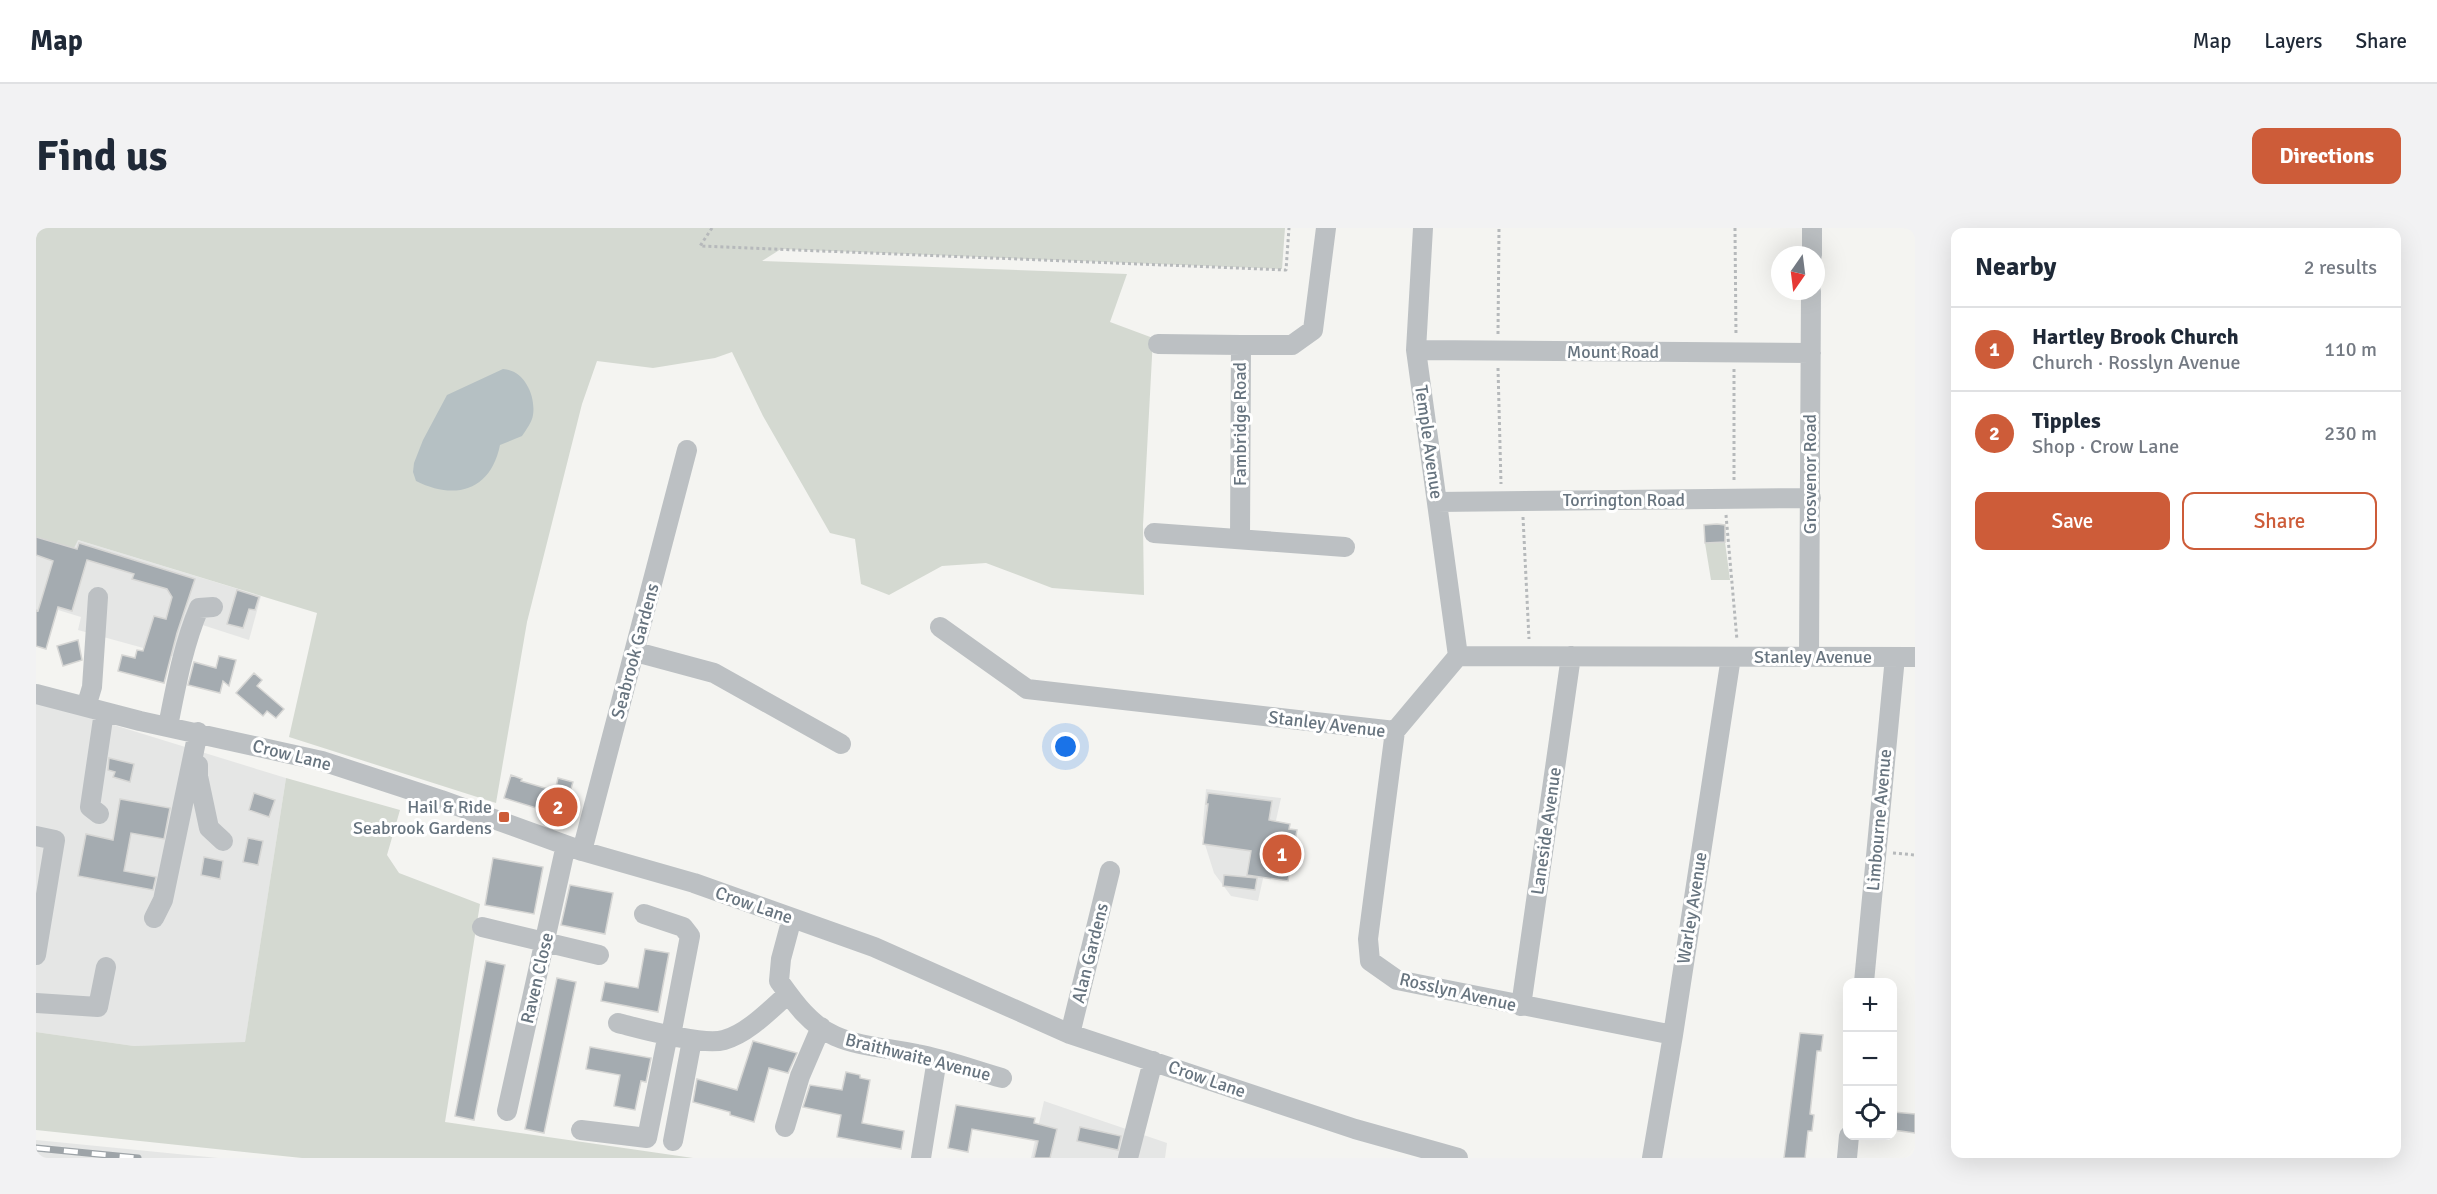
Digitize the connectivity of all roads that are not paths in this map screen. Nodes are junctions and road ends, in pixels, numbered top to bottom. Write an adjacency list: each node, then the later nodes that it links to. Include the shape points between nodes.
1 (1326, 228): 7 (street, Fambridge Road, via 1313,330 1292,345)
2 (1423, 228): 8 (street, Temple Avenue)
3 (1812, 228): 4 (street)
4 (1812, 246)
5 (1811, 300): 9 (street, Grosvenor Road)
6 (1158, 344): 7 (street)
7 (1241, 345): 14 (street, Fambridge Road)
8 (1416, 350): 9 (street, Mount Road); 12 (street, Temple Avenue)
9 (1811, 353): 11 (street, Grosvenor Road)
10 (687, 450): 19 (street, Seabrook Gardens)
11 (1811, 498): 12 (street, Torrington Road); 22 (street, Grosvenor Road)
12 (1437, 502): 20 (street, Temple Avenue)
13 (1154, 533): 14 (street)
14 (1240, 538): 15 (street)
15 (1345, 547)
16 (98, 597): 27 (street, via 92,687)
17 (213, 607): 28 (street, via 199,608 191,627)
18 (940, 627): 29 (street, Stanley Avenue, via 1027,689)
19 (636, 652): 31 (street, via 714,673); 35 (street, Seabrook Gardens)
20 (1458, 656): 21 (street, Stanley Avenue); 29 (street, Stanley Avenue)
21 (1571, 656): 23 (street, Stanley Avenue); 48 (street, Laneside Avenue)
22 (1809, 656): 23 (street, Stanley Avenue); 24 (street, Stanley Avenue)
23 (1734, 657): 53 (street, Warley Avenue)
24 (1895, 657): 25 (street, Stanley Avenue); 45 (street, Limbourne Avenue)
25 (1915, 657)
26 (36, 696): 27 (street, Crow Lane)
27 (95, 710): 28 (street, Crow Lane); 32 (street, via 90,807)
28 (168, 726): 30 (street, Crow Lane)
29 (1395, 731): 48 (street, Rosslyn Avenue, via 1368,939 1370,961 1397,980)
30 (198, 732): 34 (street, via 203,807 209,828); 35 (street, Crow Lane, via 322,761); 38 (street, via 163,900)
31 (842, 744)
32 (99, 814)
33 (36, 836): 42 (street, via 55,840)
34 (223, 841)
35 (574, 848): 39 (street, Crow Lane, via 694,883); 41 (street, Raven Close)
36 (1110, 871): 51 (street, Alan Gardens)
37 (644, 914): 52 (street, via 683,927 690,936)
38 (154, 918)
39 (792, 918): 46 (street, Braithwaite Avenue, via 779,981); 51 (street, Crow Lane, via 874,947)
40 (482, 927): 41 (street)
41 (545, 944): 43 (street); 58 (street, Raven Close)
42 (36, 955)
43 (600, 955)
44 (106, 967): 47 (street, via 98,1007)
45 (1864, 978)
46 (788, 994): 50 (street, Braithwaite Avenue); 54 (street, via 754,1024 723,1040)
47 (36, 1003)
48 (1521, 1006): 53 (street, Rosslyn Avenue)
49 (618, 1023): 52 (street)
50 (821, 1027): 55 (street, Braithwaite Avenue, via 835,1036); 59 (street, via 800,1076)
51 (1070, 1034): 56 (street, Crow Lane)
52 (669, 1035): 54 (street); 60 (street, via 647,1138)
53 (1673, 1035): 66 (street, Warley Avenue)
54 (692, 1040): 62 (street)
55 (937, 1059): 57 (street, Braithwaite Avenue); 63 (street)
56 (1153, 1061): 64 (street); 65 (street, Crow Lane, via 1355,1129)
57 (1002, 1077)
58 (507, 1111)
59 (785, 1127)
60 (581, 1130)
61 (1849, 1140): 67 (street)
62 (674, 1141)
63 (921, 1158)
64 (1128, 1158)
65 (1458, 1158)
66 (1652, 1158)
67 (1847, 1158)

